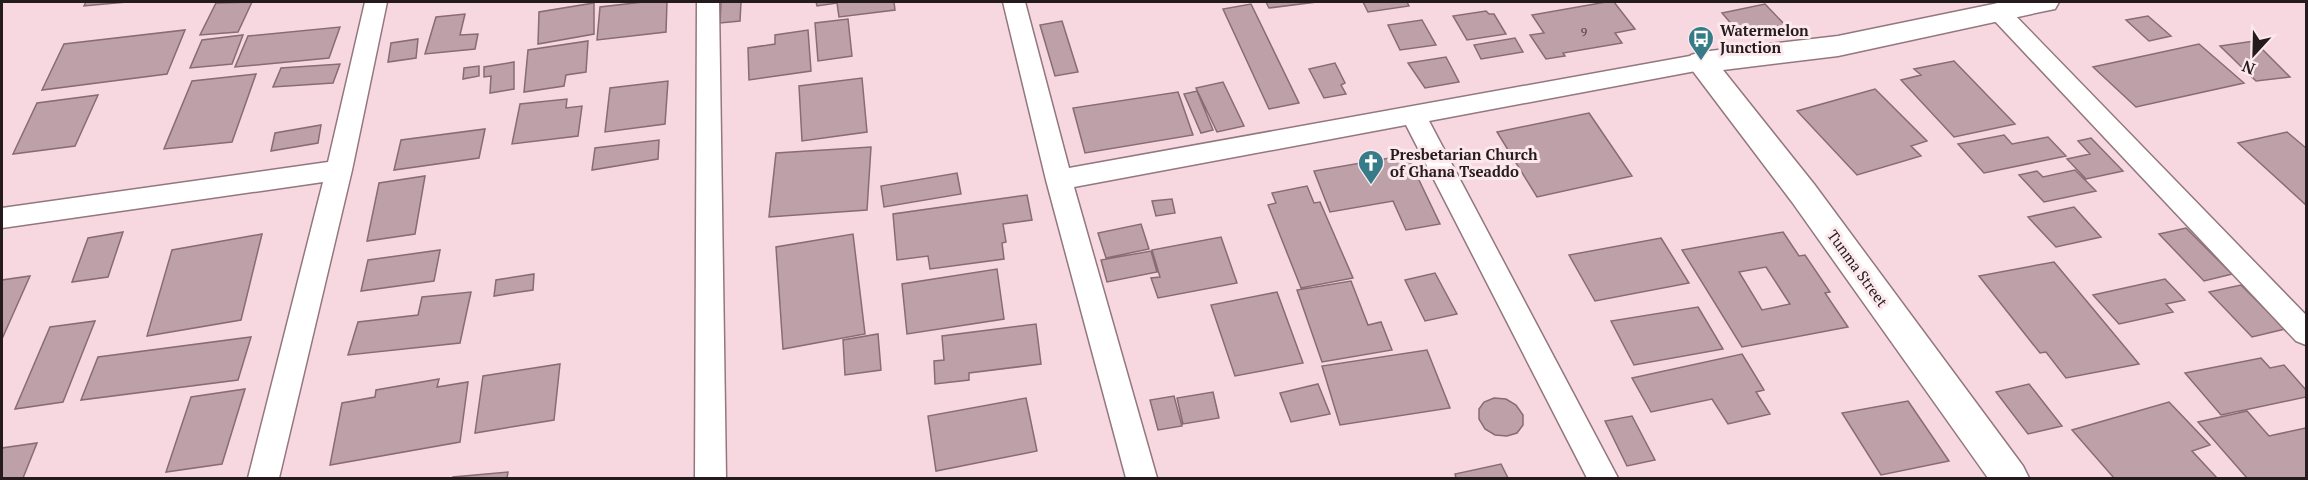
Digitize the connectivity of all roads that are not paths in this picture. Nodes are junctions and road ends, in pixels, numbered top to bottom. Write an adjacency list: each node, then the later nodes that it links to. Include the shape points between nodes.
1 (376, 2): 8 (street)
2 (708, 2): 13 (street)
3 (1014, 2): 9 (street)
4 (2044, 2): 5 (street)
5 (1998, 11): 6 (street, via 1838,46); 11 (street)
6 (1701, 62): 7 (street); 16 (street, Tunma Street, via 1803,193)
7 (1413, 114): 9 (street); 15 (street)
8 (339, 170): 10 (street); 12 (street)
9 (1059, 180): 14 (street)
10 (2, 218)
11 (2307, 333)
12 (263, 478)
13 (711, 478)
14 (1141, 478)
15 (1603, 478)
16 (2010, 478)

